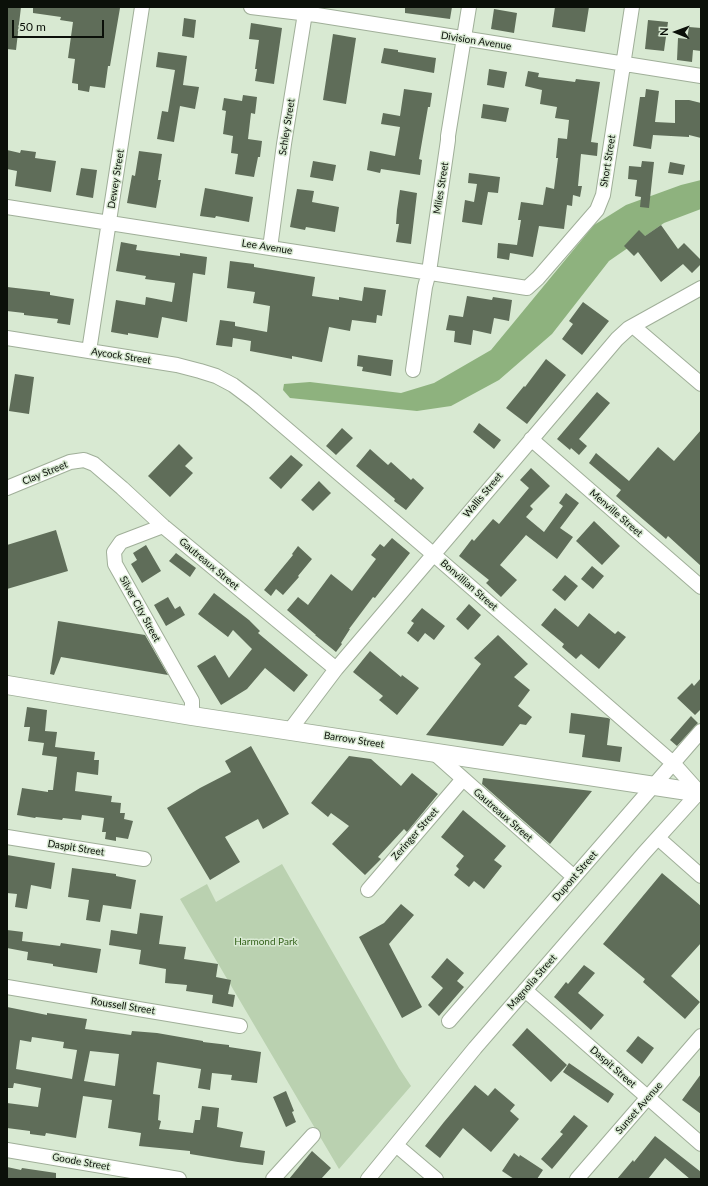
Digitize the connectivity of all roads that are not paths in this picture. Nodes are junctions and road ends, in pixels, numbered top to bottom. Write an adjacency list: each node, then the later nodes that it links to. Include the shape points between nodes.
1 (142, 7): 10 (street, Dewey Street)
2 (252, 7): 5 (street, Division Avenue)
3 (469, 7): 6 (street, Miles Street)
4 (632, 7): 7 (street, Short Street)
5 (305, 10): 6 (street, Division Avenue); 11 (street, Schley Street)
6 (464, 39): 7 (street, Division Avenue); 12 (street, Miles Street)
7 (623, 64): 8 (street, Division Avenue); 13 (street, Short Street, via 603,195 597,210)
8 (701, 76)
9 (7, 206): 10 (street, Lee Avenue)
10 (109, 222): 11 (street, Lee Avenue); 17 (street, Dewey Street)
11 (270, 248): 12 (street, Lee Avenue)
12 (428, 272): 13 (street, Lee Avenue); 18 (street, Miles Street)
13 (527, 288)
14 (701, 288): 15 (street, Wallis Street)
15 (632, 326): 19 (street); 21 (street, Wallis Street, via 617,339)
16 (7, 338): 17 (street, Aycock Street)
17 (88, 351): 20 (street, Aycock Street, via 192,369 216,376)
18 (413, 370)
19 (701, 384)
20 (233, 385): 25 (street, Bonvillian Street)
21 (532, 438): 25 (street, Wallis Street); 26 (street, Menville Street)
22 (84, 460): 23 (street, Clay Street, via 70,462); 24 (street, Gautreaux Street, via 104,472)
23 (7, 488)
24 (163, 526): 27 (street, Gautreaux Street); 29 (street, Silver City Street, via 121,542 114,552 115,564 192,701)
25 (433, 554): 27 (street, Wallis Street); 33 (street, Bonvillian Street)
26 (701, 587)
27 (336, 669): 30 (street, Wallis Street)
28 (7, 685): 29 (main road, Barrow Street)
29 (192, 716): 30 (main road, Barrow Street)
30 (290, 730): 32 (main road, Barrow Street)
31 (701, 730): 33 (street, Dupont Street)
32 (432, 752): 34 (street, Gautreaux Street); 35 (main road, Barrow Street)
33 (673, 763): 35 (street, Dupont Street); 36 (street, Bonvillian Street)
34 (462, 779): 41 (street, Gautreaux Street); 42 (street, Zeringer Street)
35 (654, 785): 36 (main road, Barrow Street); 41 (street, Dupont Street)
36 (700, 792): 38 (street, Magnolia Street)
37 (7, 837): 39 (street, Daspit Street)
38 (658, 838): 40 (street); 44 (street, Magnolia Street)
39 (144, 859)
40 (701, 876)
41 (574, 877): 45 (street, Dupont Street)
42 (368, 890)
43 (7, 987): 46 (street, Roussell Street)
44 (525, 990): 48 (street, Daspit Street); 50 (street, Magnolia Street)
45 (449, 1021)
46 (240, 1026)
47 (701, 1036): 48 (street, Sunset Avenue)
48 (648, 1098): 51 (street, Daspit Street); 57 (street, Sunset Avenue)
49 (313, 1135): 54 (street)
50 (396, 1144): 55 (street, Magnolia Street); 56 (street)
51 (701, 1144)
52 (7, 1150): 53 (street, Goode Street)
53 (179, 1179)
54 (273, 1179)
55 (368, 1179)
56 (436, 1179)
57 (577, 1179)

